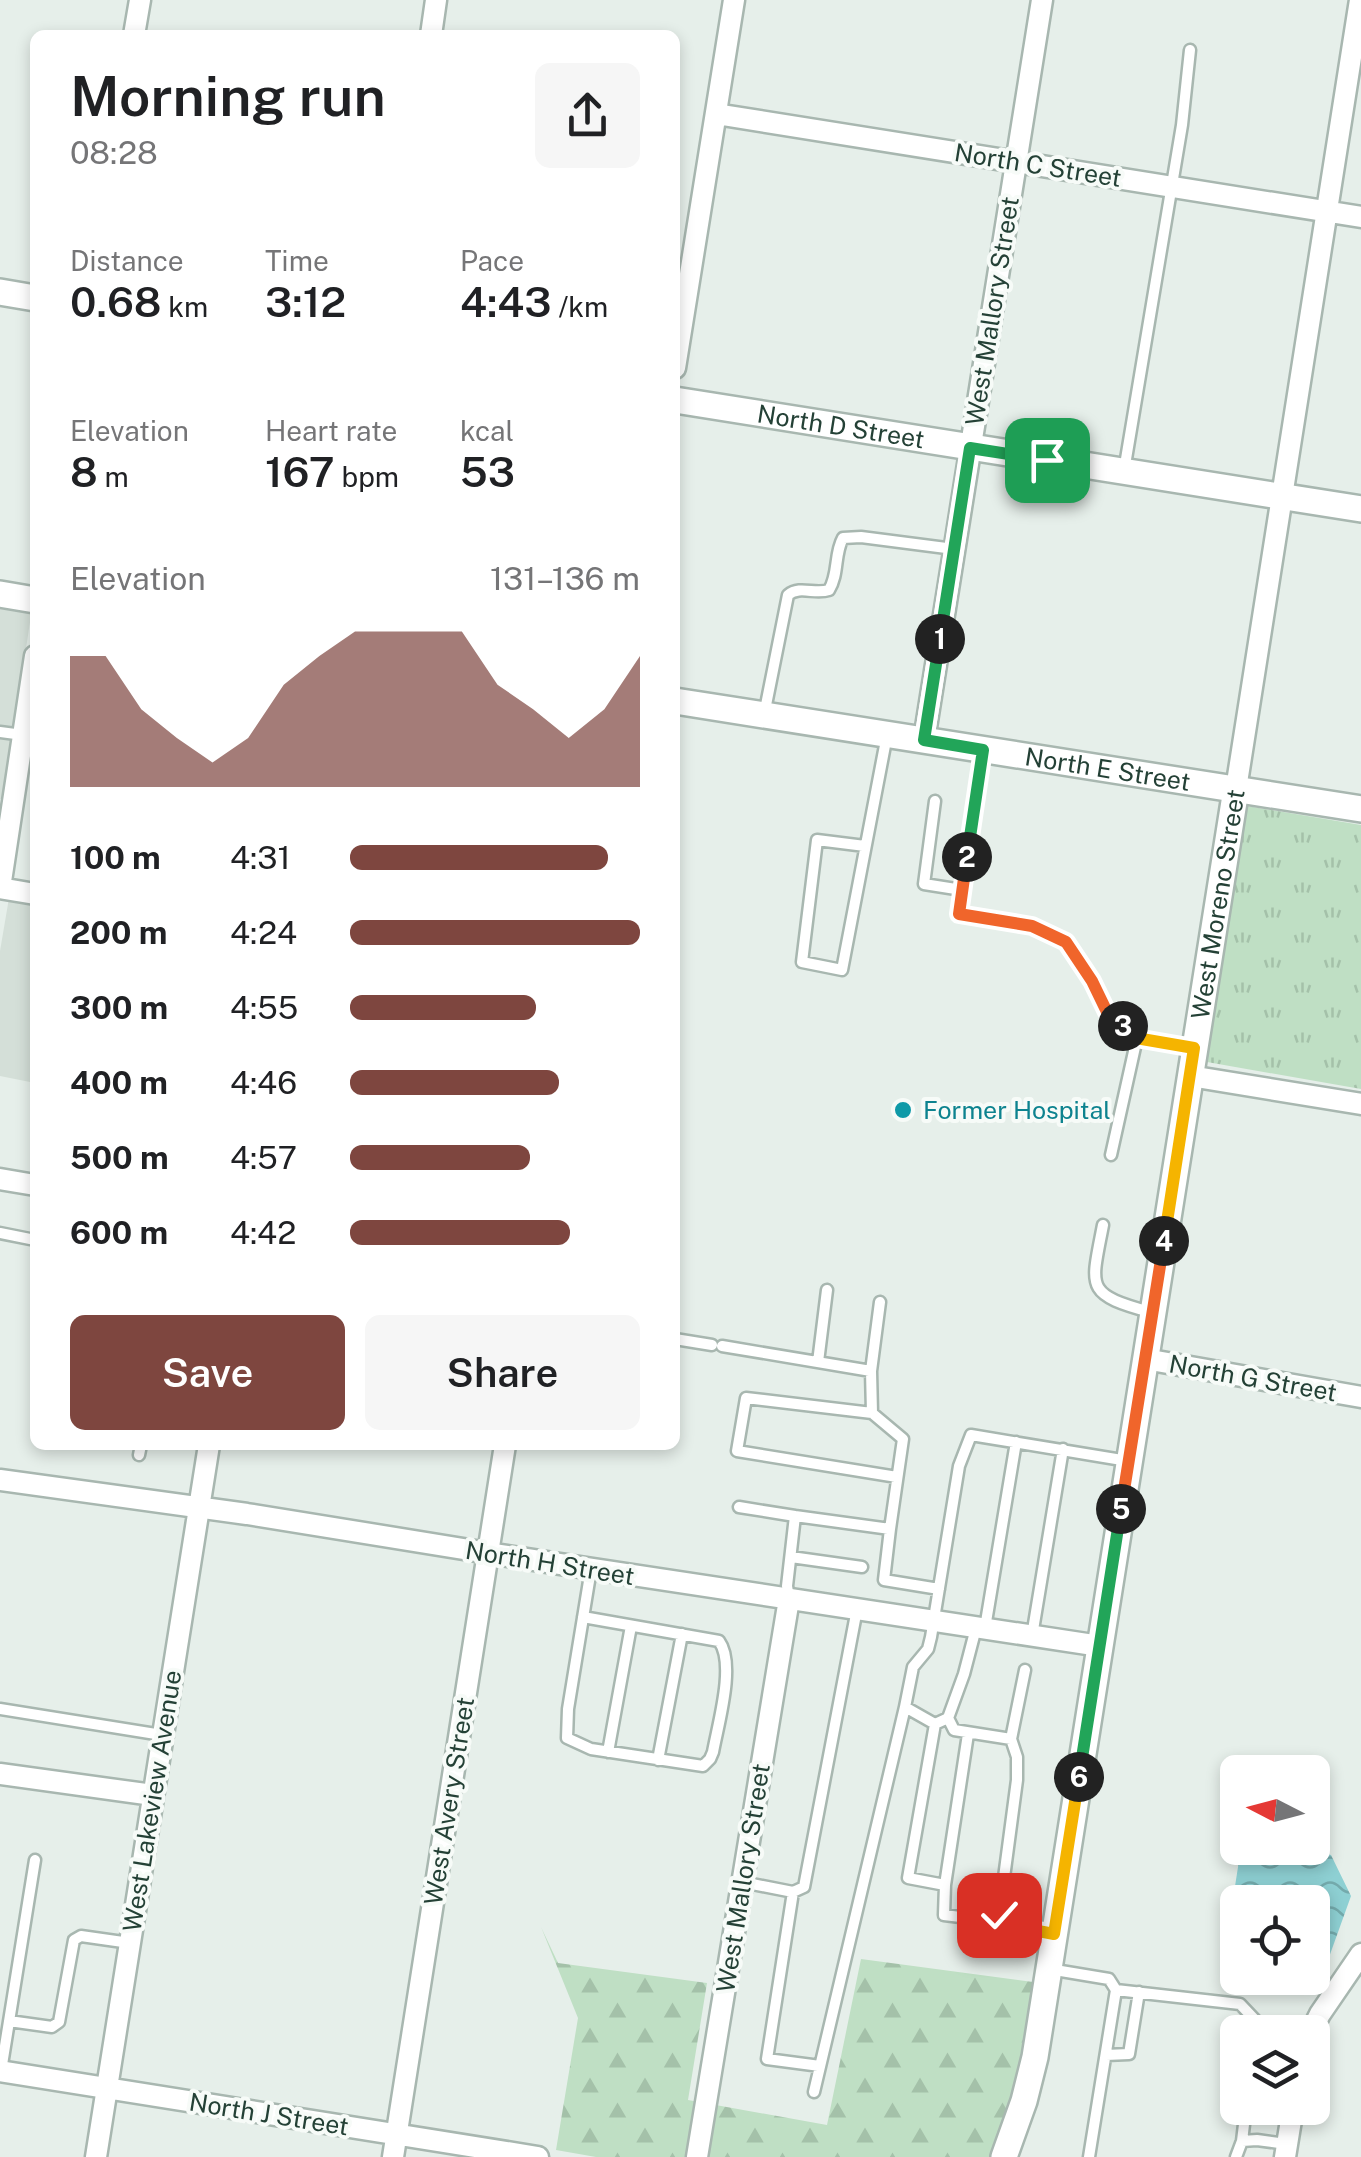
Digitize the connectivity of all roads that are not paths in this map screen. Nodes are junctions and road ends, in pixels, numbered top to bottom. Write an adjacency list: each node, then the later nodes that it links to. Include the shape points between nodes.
1 (140, 0): 6 (street)
2 (436, 0): 7 (street)
3 (734, 0): 9 (street)
4 (1042, 0): 10 (street, West Mallory Street)
5 (1360, 0): 12 (street, West Moreno Street)
6 (135, 30)
7 (432, 30)
8 (1190, 50): 11 (lane)
9 (716, 114): 10 (street, North C Street); 16 (street)
10 (1016, 161): 11 (street, North C Street); 18 (street, West Mallory Street)
11 (1172, 186): 12 (street, North C Street); 19 (lane)
12 (1326, 210): 13 (street, North C Street); 20 (street, West Moreno Street)
13 (1361, 217)
14 (0, 292): 15 (street)
15 (30, 297)
16 (680, 337)
17 (680, 401): 18 (street, North D Street)
18 (970, 448): 19 (street, North D Street); 22 (street, West Mallory Street)
19 (1124, 472): 20 (street, North D Street)
20 (1281, 496): 21 (street, North D Street); 33 (street, West Moreno Street)
21 (1361, 509)
22 (954, 549): 27 (lane, via 843,538 828,590 788,595); 31 (street, West Mallory Street)
23 (0, 594): 24 (street)
24 (30, 599)
25 (30, 689): 30 (street)
26 (680, 702): 27 (street, North E Street)
27 (764, 716): 29 (street, North E Street)
28 (0, 732): 30 (lane)
29 (887, 734): 31 (street, North E Street); 36 (lane)
30 (23, 735): 37 (street)
31 (924, 740): 32 (street, North E Street)
32 (983, 750): 33 (street, North E Street); 38 (lane)
33 (1236, 789): 35 (street, North E Street); 41 (street, West Moreno Street)
34 (935, 801): 38 (lane, via 924,884)
35 (1361, 809)
36 (865, 846): 36 (lane, via 842,970 802,962 817,840)
37 (0, 888): 39 (street)
38 (962, 890): 40 (lane, via 959,914 1032,926 1066,942 1107,1012)
39 (30, 893)
40 (1136, 1038): 41 (lane); 44 (lane)
41 (1194, 1048): 42 (street, West Moreno Street)
42 (1190, 1076): 43 (street); 52 (street, West Moreno Street)
43 (1361, 1104)
44 (1111, 1155)
45 (0, 1180): 46 (street)
46 (30, 1184)
47 (1103, 1225): 52 (lane, via 1096,1262 1100,1294)
48 (0, 1232): 49 (lane)
49 (30, 1239)
50 (827, 1290): 55 (lane)
51 (880, 1302): 56 (lane)
52 (1153, 1313): 54 (street, West Moreno Street)
53 (680, 1340): 55 (lane)
54 (1145, 1360): 57 (street, North G Street); 63 (street, West Moreno Street)
55 (818, 1362): 56 (lane)
56 (872, 1371): 58 (lane)
57 (1361, 1397)
58 (872, 1414): 64 (lane, via 903,1440); 64 (lane, via 746,1398 737,1451)
59 (1016, 1442): 62 (lane); 74 (lane, via 971,1435 959,1466); 80 (lane)
60 (208, 1450): 67 (street, West Lakeview Avenue)
61 (503, 1450): 70 (street, West Avery Street)
62 (1064, 1450): 63 (lane); 82 (lane)
63 (1129, 1462): 83 (street, West Moreno Street)
64 (898, 1478): 69 (lane)
65 (0, 1480): 67 (street, North H Street)
66 (738, 1507): 68 (lane)
67 (199, 1508): 70 (street, North H Street); 89 (street, West Lakeview Avenue)
68 (796, 1516): 69 (lane); 71 (lane)
69 (890, 1530): 74 (lane, via 884,1580)
70 (488, 1553): 73 (street, North H Street); 118 (street, West Avery Street)
71 (790, 1556): 72 (lane); 75 (lane)
72 (862, 1567)
73 (591, 1569): 75 (street, North H Street); 77 (lane)
74 (939, 1589): 78 (lane)
75 (789, 1599): 76 (street, North H Street); 97 (street, West Mallory Street)
76 (857, 1609): 78 (street, North H Street); 99 (lane, via 804,1887)
77 (583, 1617): 79 (lane); 92 (lane, via 567,1738)
78 (934, 1621): 80 (street, North H Street); 85 (lane, via 928,1648 913,1667)
79 (631, 1626): 81 (lane); 92 (lane)
80 (980, 1628): 82 (street, North H Street); 87 (lane)
81 (682, 1634): 93 (lane); 93 (lane, via 719,1641 724,1648 713,1752 703,1766)
82 (1032, 1636): 83 (street, North H Street)
83 (1100, 1646): 101 (street, West Moreno Street)
84 (1026, 1670): 91 (lane)
85 (905, 1708): 88 (lane); 112 (lane)
86 (0, 1709): 89 (lane)
87 (948, 1718): 88 (lane); 90 (lane, via 954,1730)
88 (935, 1724): 98 (lane, via 908,1878)
89 (162, 1734): 95 (street, West Lakeview Avenue)
90 (968, 1734): 91 (lane); 98 (lane)
91 (1010, 1739): 100 (lane, via 1016,1780)
92 (608, 1752): 93 (lane)
93 (658, 1760)
94 (0, 1774): 95 (street)
95 (153, 1796): 102 (street, West Lakeview Avenue)
96 (35, 1860): 110 (lane)
97 (742, 1882): 99 (lane); 124 (street, West Mallory Street)
98 (945, 1885): 100 (lane, via 944,1915)
99 (793, 1892): 112 (lane, via 768,2059)
100 (1002, 1922): 101 (lane)
101 (1054, 1934): 104 (street, West Moreno Street)
102 (130, 1943): 110 (lane, via 74,1940 59,2022 52,2027); 114 (street, West Lakeview Avenue)
103 (1361, 1954): 105 (street)
104 (1049, 1970): 106 (lane, via 1109,1979); 125 (street, West Moreno Street, via 1031,2072)
105 (1354, 1978): 109 (street)
106 (1116, 1990): 107 (lane); 111 (lane)
107 (1138, 1992): 108 (lane, via 1240,2004); 111 (lane, via 1129,2054)
108 (1250, 2015)
109 (1319, 2015)
110 (9, 2020): 113 (lane)
111 (1106, 2055): 126 (lane)
112 (820, 2066): 115 (lane)
113 (0, 2072): 114 (street, North J Street)
114 (107, 2088): 118 (street, North J Street); 121 (street, West Lakeview Avenue)
115 (814, 2092)
116 (1244, 2125): 119 (lane)
117 (1291, 2125): 120 (street)
118 (396, 2134): 122 (street, West Avery Street); 123 (street, North J Street)
119 (1242, 2141): 120 (lane); 127 (lane)
120 (1286, 2151)
121 (96, 2157)
122 (393, 2157)
123 (538, 2157)
124 (698, 2157)
125 (1004, 2157)
126 (1090, 2157)
127 (1236, 2157)

